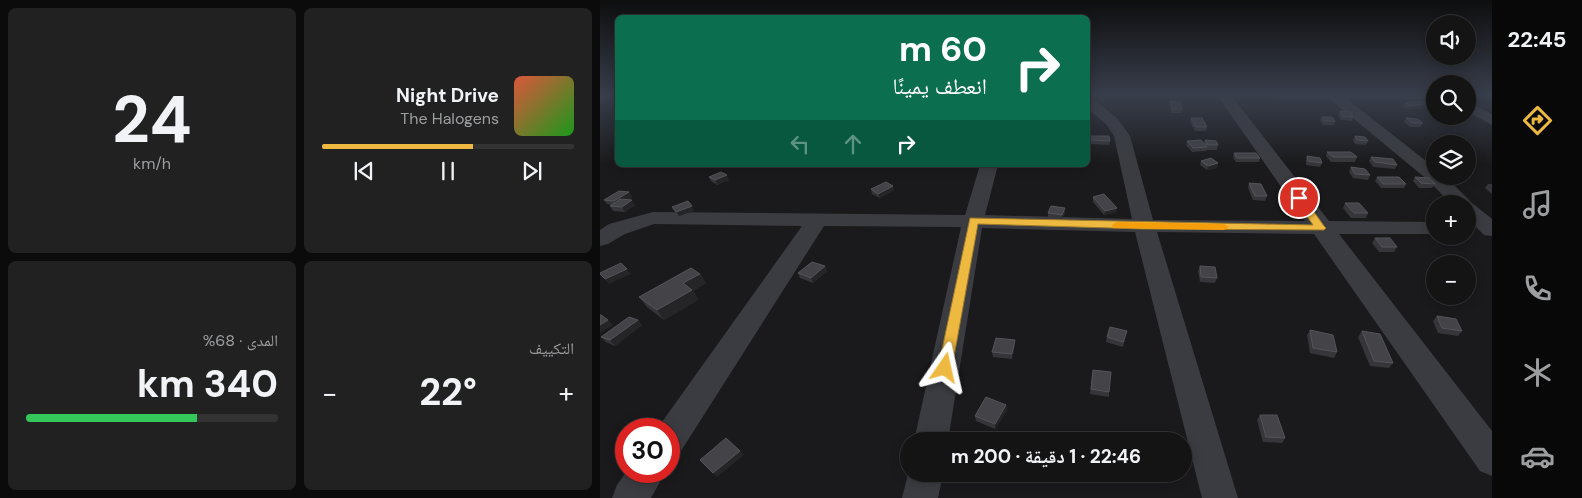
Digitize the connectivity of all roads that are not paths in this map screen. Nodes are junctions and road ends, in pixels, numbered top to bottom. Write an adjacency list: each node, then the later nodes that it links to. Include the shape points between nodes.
1 (1109, 118): 9 (street, via 1122,136)
2 (1241, 118): 10 (street)
3 (1362, 118): 5 (street)
4 (988, 167): 8 (street)
5 (1454, 195)
6 (1476, 215): 13 (street)
7 (817, 220): 8 (street); 14 (street, via 653,218); 15 (street)
8 (973, 221): 9 (street); 16 (street)
9 (1144, 226): 10 (street); 22 (street)
10 (1320, 228): 11 (street); 17 (street)
11 (1426, 228)
12 (1476, 228): 13 (street)
13 (1491, 229)
14 (600, 238)
15 (680, 424)
16 (933, 432)
17 (1492, 459)
18 (923, 482): 21 (street)
19 (640, 483): 20 (street)
20 (630, 498)
21 (920, 498)
22 (1220, 498)

